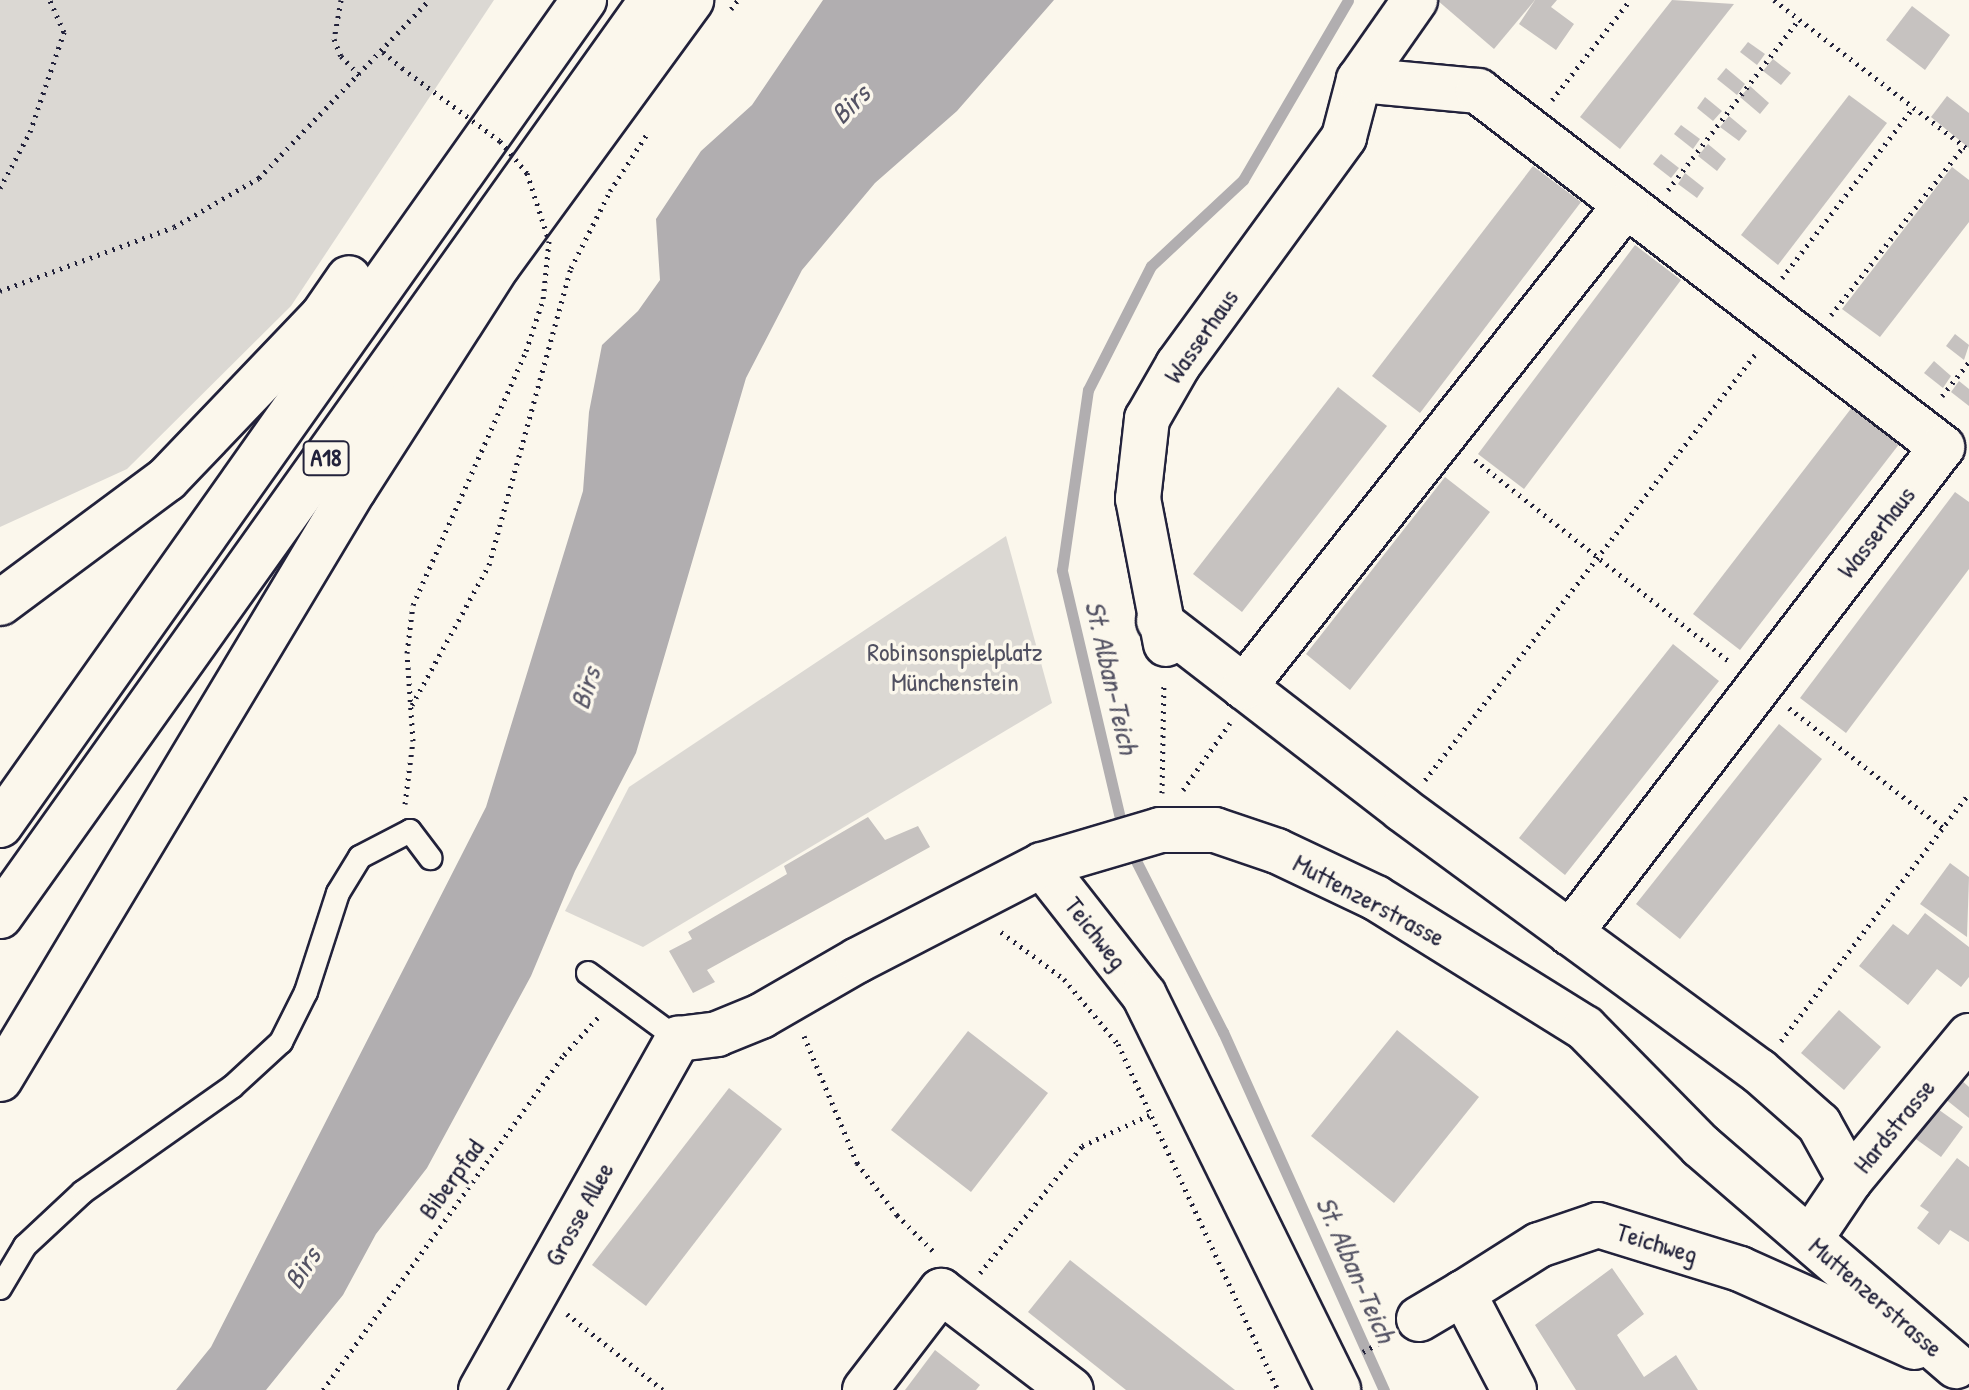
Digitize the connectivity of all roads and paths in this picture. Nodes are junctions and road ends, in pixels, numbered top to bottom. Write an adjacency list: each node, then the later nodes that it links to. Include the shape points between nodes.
1 (50, 0): 20 (path, via 64,32 30,132)
2 (341, 0): 13 (path, via 334,39 341,56)
3 (429, 0): 12 (path)
4 (584, 0): 15 (main road, A18)
5 (652, 0): 40 (main road, A18)
6 (738, 0): 10 (path)
7 (1415, 0): 14 (main road, Wasserhaus)
8 (1630, 0): 18 (path)
9 (1774, 0): 11 (path)
10 (710, 6): 48 (main road, via 498,265 363,476)
11 (1799, 19): 16 (path); 21 (path)
12 (383, 52): 13 (path); 30 (path, bridge, via 500,141 527,173 549,241 543,300 526,351 413,605 407,653)
13 (360, 76): 22 (path, via 259,178 174,227)
14 (1359, 80): 18 (main road, Wasserhaus, via 1478,91); 27 (main road, Wasserhaus, via 1344,137 1178,365 1147,419 1138,499)
15 (504, 107): 26 (main road, via 439,153 322,317 167,479); 33 (main road, A18)
16 (1913, 108): 19 (path); 23 (path)
17 (652, 127): 30 (path, via 610,191 571,268 489,565)
18 (1528, 131): 21 (main road, Wasserhaus)
19 (1966, 148): 23 (path)
20 (0, 188)
21 (1635, 214): 23 (main road, Wasserhaus); 24 (main road)
22 (0, 291)
23 (1782, 325): 25 (path); 28 (main road, Wasserhaus, via 1942,447)
24 (1444, 436): 25 (path); 29 (main road)
25 (1600, 558): 28 (path); 32 (path)
26 (0, 603)
27 (1162, 633): 29 (main road); 35 (path)
28 (1758, 684): 34 (path); 41 (main road, Wasserhaus)
29 (1248, 690): 32 (main road); 35 (path)
30 (412, 705): 36 (path, via 405,804)
31 (1969, 793): 34 (path)
32 (1402, 809): 41 (main road)
33 (0, 825)
34 (1943, 828): 47 (path)
35 (1160, 830): 38 (main road, Muttenzerstrasse); 51 (main road, Muttenzerstrasse, via 1215,830 1277,851 1376,898 1484,961 1585,1028 1701,1146)
36 (410, 831): 37 (lane); 53 (lane, via 360,857 338,893 306,992 281,1042 232,1087 83,1192 25,1246)
37 (430, 858)
38 (1042, 865): 39 (main road, Muttenzerstrasse); 58 (main road, Teichweg, via 1144,995)
39 (958, 908): 44 (main road, Muttenzerstrasse); 49 (path, via 1031,952 1092,1008 1118,1044)
40 (0, 916)
41 (1570, 933): 47 (main road)
42 (588, 973): 43 (lane)
43 (617, 996): 46 (lane); 59 (path, Biberpfad, via 564,1055)
44 (791, 998): 46 (main road, Muttenzerstrasse, via 717,1034); 52 (path, via 829,1105 857,1163)
45 (1969, 1036): 50 (main road, Hardstrasse)
46 (678, 1039): 54 (main road, Grosse Allee)
47 (1759, 1071): 50 (main road, via 1819,1124)
48 (0, 1079)
49 (1149, 1115): 52 (path, via 1082,1146 978,1275); 64 (path)
50 (1850, 1180): 51 (main road)
51 (1810, 1239): 57 (main road, Muttenzerstrasse)
52 (946, 1278): 62 (main road); 63 (main road)
53 (0, 1288)
54 (537, 1290): 60 (main road, Grosse Allee); 61 (path)
55 (1463, 1293): 56 (main road, Teichweg); 57 (main road, Teichweg, via 1539,1245 1598,1225 1740,1269); 65 (main road)
56 (1419, 1319): 58 (path)
57 (1963, 1355)
58 (1332, 1380)
59 (323, 1390)
60 (481, 1390)
61 (663, 1390)
62 (865, 1390)
63 (1071, 1390)
64 (1278, 1390)
65 (1514, 1390)

